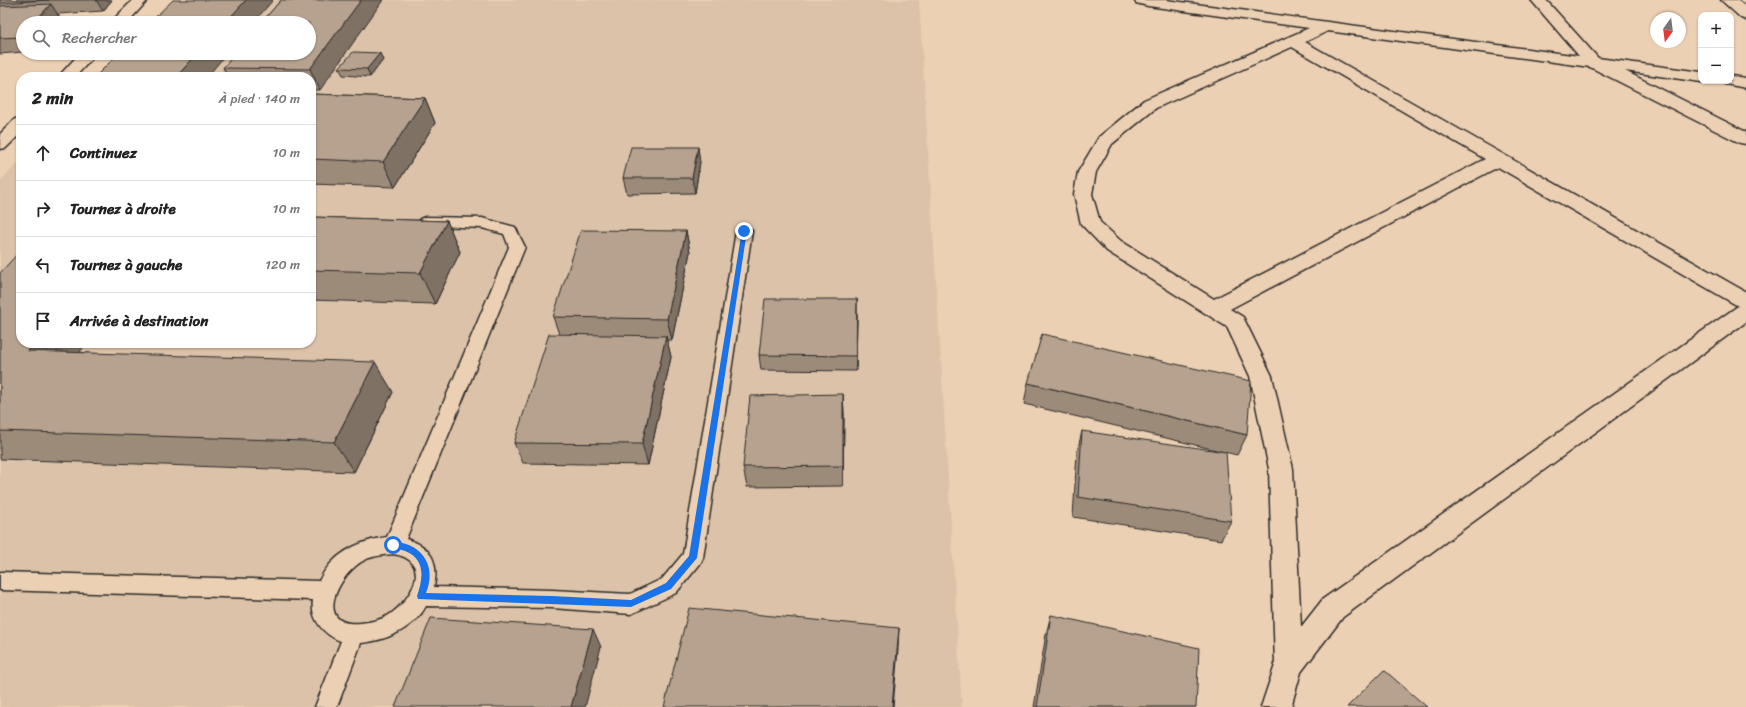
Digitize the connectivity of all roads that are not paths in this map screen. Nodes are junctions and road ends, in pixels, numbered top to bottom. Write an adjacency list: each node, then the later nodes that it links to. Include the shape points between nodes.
1 (141, 0): 6 (street)
2 (1141, 0): 7 (street)
3 (1538, 0): 10 (street)
4 (1728, 0): 5 (street)
5 (1746, 15)
6 (125, 16)
7 (1327, 26): 8 (street); 10 (street)
8 (1292, 41): 18 (street); 22 (street, via 1150,104 1105,141 1087,172 1083,194 1091,224 1114,246)
9 (82, 60): 11 (street)
10 (1593, 62): 12 (street); 16 (street)
11 (71, 72)
12 (1698, 77)
13 (1734, 81): 14 (street)
14 (1746, 83)
15 (16, 128): 17 (street)
16 (1746, 139)
17 (0, 144)
18 (1498, 160): 21 (street); 22 (street)
19 (412, 222): 24 (lane, via 482,223 510,231 517,246)
20 (744, 231): 27 (lane, via 693,558 669,586 631,604)
21 (1746, 301)
22 (1214, 308): 29 (street, via 1235,322 1261,376 1280,469)
23 (1746, 311): 29 (street, via 1333,608)
24 (393, 545): 26 (lane, via 365,550 352,558 340,567); 27 (lane, via 416,552 423,561 426,572)
25 (0, 581): 26 (lane)
26 (324, 591): 28 (lane, via 324,615 331,625)
27 (421, 596): 28 (lane, via 412,609 385,628)
28 (354, 634): 30 (lane)
29 (1289, 665): 31 (street)
30 (326, 707)
31 (1276, 707)

